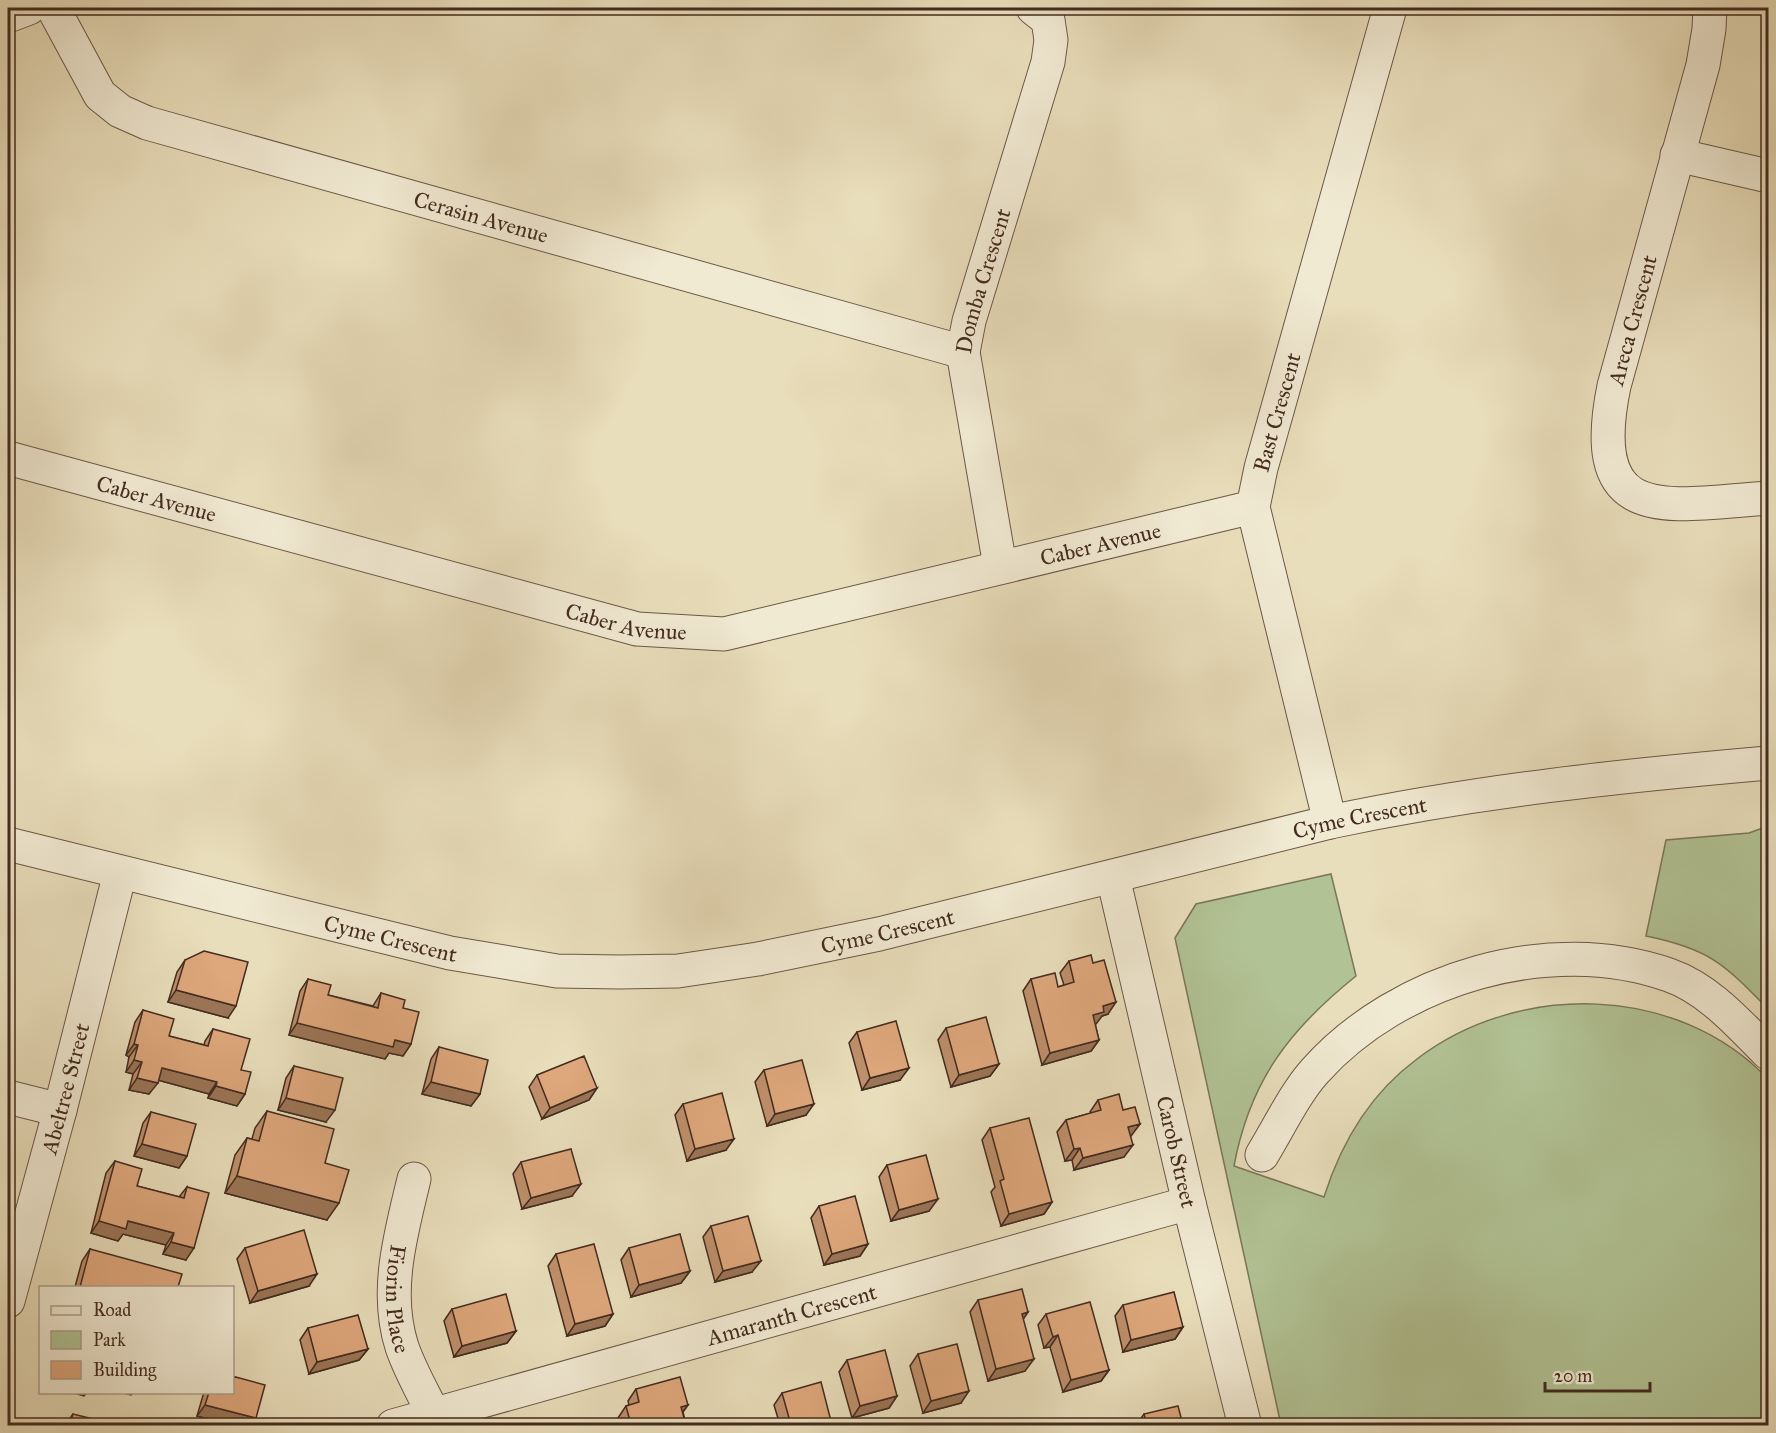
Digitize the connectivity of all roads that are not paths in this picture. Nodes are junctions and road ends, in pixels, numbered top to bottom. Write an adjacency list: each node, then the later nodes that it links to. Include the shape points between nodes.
1 (29, 8): 6 (street)
2 (54, 8): 9 (street, Cerasin Avenue, via 100,94 120,111 147,123)
3 (1033, 8): 9 (street, Domba Crescent, via 1048,20 1048,62)
4 (1390, 8): 12 (street, Bast Crescent)
5 (1710, 8): 7 (street, Areca Crescent, via 1702,65)
6 (8, 16)
7 (1677, 155): 8 (street); 11 (street, Areca Crescent, via 1614,386 1606,448 1627,491 1655,503)
8 (1768, 176)
9 (963, 352): 13 (street, Domba Crescent)
10 (8, 458): 13 (street, Caber Avenue, via 615,623 669,633 724,634)
11 (1768, 498)
12 (1253, 507): 13 (street, Caber Avenue); 15 (street, Bast Crescent)
13 (1000, 566)
14 (1768, 763): 15 (street, Cyme Crescent, via 1486,792)
15 (1330, 822): 18 (street, Cyme Crescent)
16 (8, 844): 17 (street, Cyme Crescent)
17 (120, 873): 18 (street, Cyme Crescent, via 450,953 558,971 619,972 678,971 758,959); 21 (street, Abeltree Street)
18 (1113, 877): 24 (street, Carob Street)
19 (1768, 1053): 22 (street, via 1729,1014 1669,975 1601,960 1520,962 1440,984 1359,1029 1314,1072)
20 (8, 1097): 21 (street)
21 (60, 1110): 25 (street, Abeltree Street)
22 (1262, 1155)
23 (414, 1179): 26 (street, Fiorin Place, via 398,1246 395,1313 405,1353)
24 (1189, 1203): 26 (street, Amaranth Crescent); 28 (street, Carob Street)
25 (8, 1301)
26 (433, 1413): 27 (street, Amaranth Crescent)
27 (393, 1425)
28 (1245, 1425)

